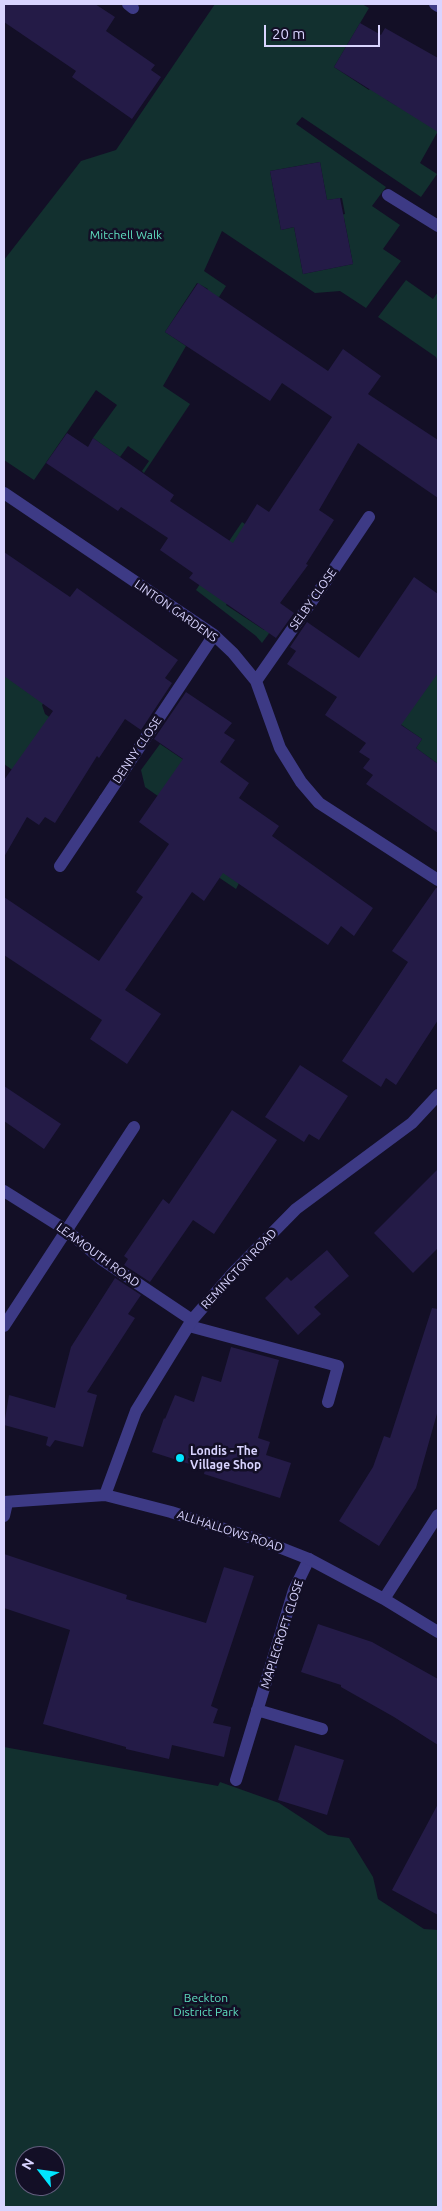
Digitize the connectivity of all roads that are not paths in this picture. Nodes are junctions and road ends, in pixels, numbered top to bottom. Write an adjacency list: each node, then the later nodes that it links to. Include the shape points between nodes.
1 (388, 195): 2 (street)
2 (438, 226)
3 (4, 493): 5 (street, LINTON GARDENS)
4 (369, 517): 6 (street, SELBY CLOSE)
5 (214, 635): 6 (street, LINTON GARDENS); 7 (street, DENNY CLOSE)
6 (256, 681): 8 (street, LINTON GARDENS, via 280,748 300,782 319,803)
7 (60, 866)
8 (438, 880)
9 (438, 1095): 13 (street, REMINGTON ROAD, via 412,1123 296,1210 233,1273)
10 (134, 1127): 12 (street)
11 (4, 1191): 12 (street, LEAMOUTH ROAD)
12 (66, 1230): 13 (street, LEAMOUTH ROAD); 14 (street)
13 (190, 1323): 15 (street, LEAMOUTH ROAD, via 338,1366); 16 (street, REMINGTON ROAD, via 136,1410)
14 (4, 1326)
15 (328, 1402)
16 (105, 1495): 17 (street, ALLHALLOWS ROAD); 20 (street, ALLHALLOWS ROAD, via 171,1512)
17 (6, 1503): 19 (street)
18 (438, 1515): 21 (street)
19 (4, 1516)
20 (309, 1559): 21 (street, ALLHALLOWS ROAD); 23 (street, MAPLECROFT CLOSE, via 294,1590)
21 (384, 1599): 22 (street, ALLHALLOWS ROAD)
22 (438, 1632)
23 (257, 1710): 24 (street); 25 (street, MAPLECROFT CLOSE)
24 (322, 1729)
25 (236, 1780)

